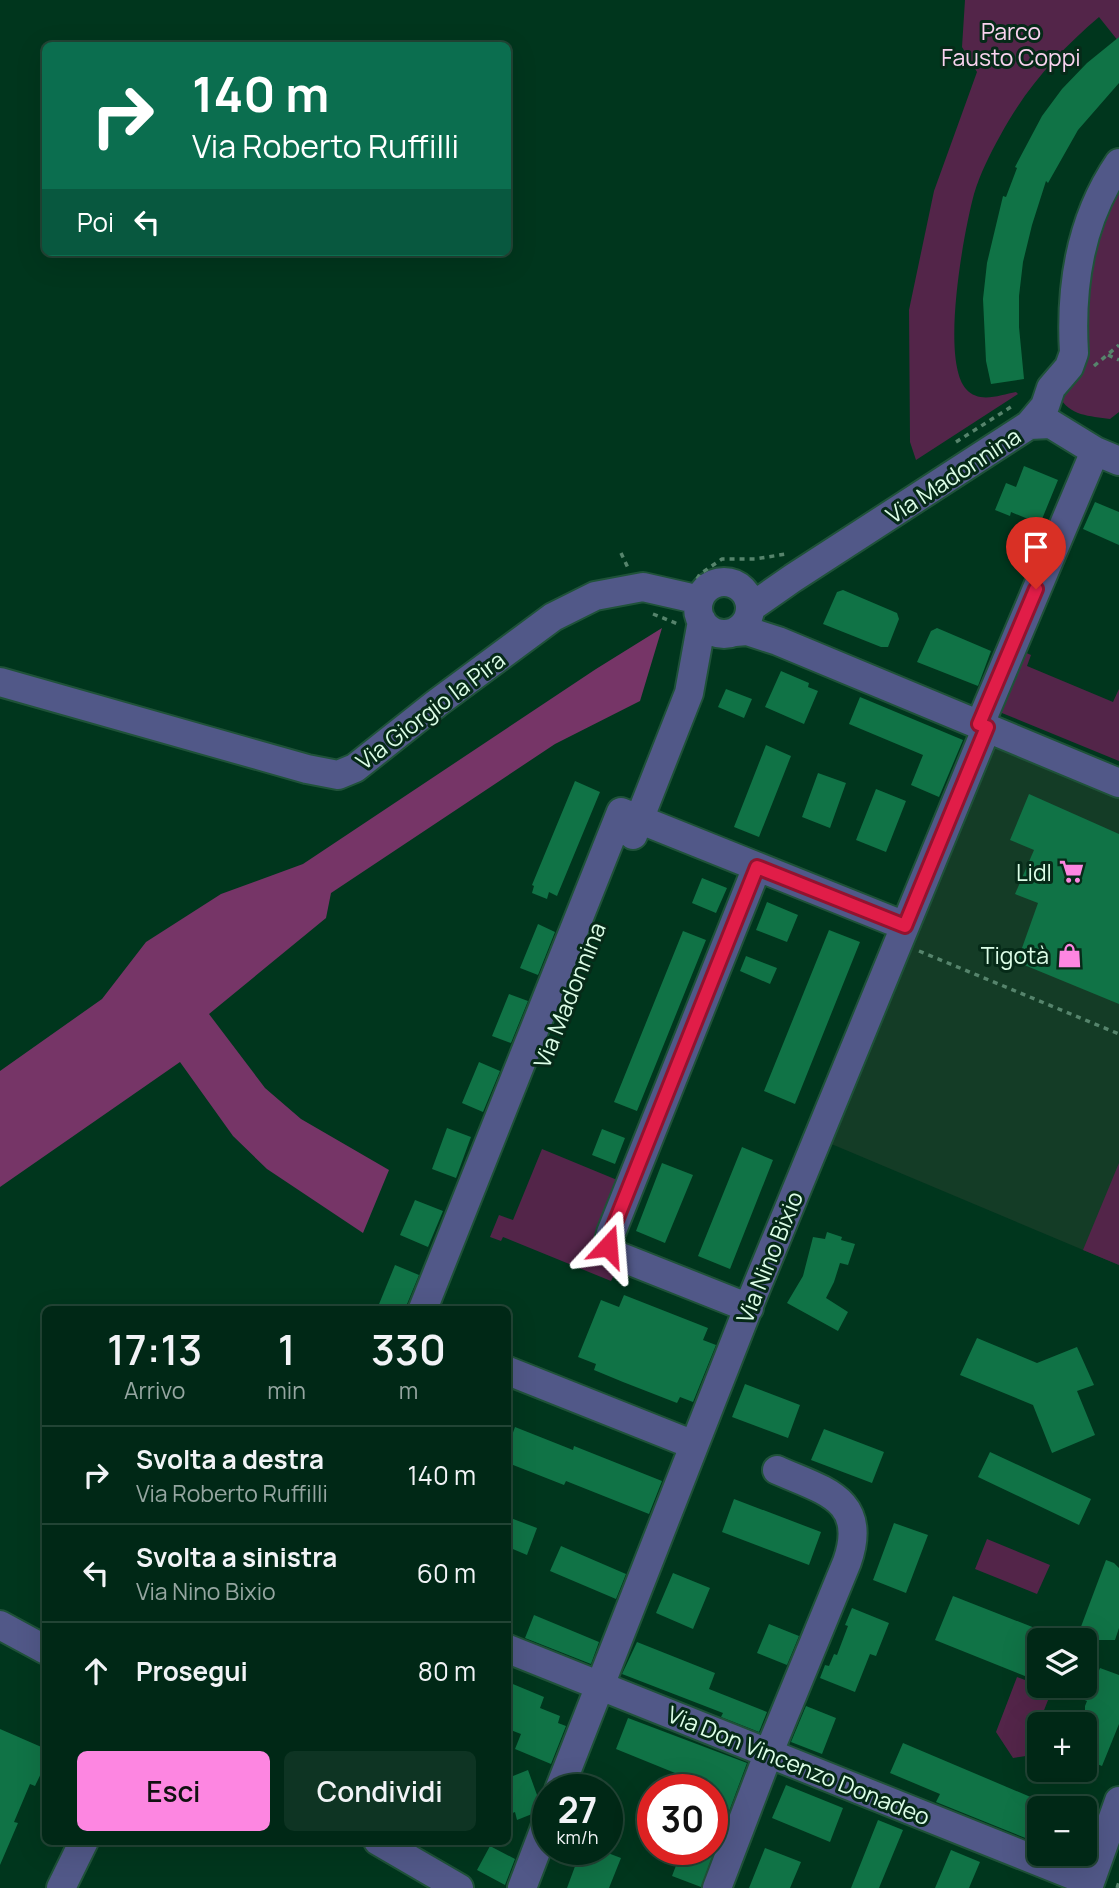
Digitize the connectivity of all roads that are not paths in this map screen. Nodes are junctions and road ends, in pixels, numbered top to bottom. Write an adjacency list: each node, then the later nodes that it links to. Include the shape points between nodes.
1 (1119, 163): 2 (street, via 1091,213 1080,254 1073,298 1072,361)
2 (1029, 425): 3 (street, Via Madonnina, via 1051,424); 4 (street, Via Madonnina)
3 (1107, 456): 9 (street, Via Nino Bixio)
4 (793, 578): 5 (street, Via Madonnina); 7 (street, Via Madonnina)
5 (721, 582): 7 (street, via 745,592); 7 (street, via 701,597 699,605)
6 (687, 597): 8 (street, Via Giorgio la Pira, via 643,587 585,601 554,617 355,768 338,775)
7 (733, 621): 9 (street, via 747,631); 11 (street, Via Madonnina, via 692,679)
8 (0, 682)
9 (983, 726): 10 (street); 13 (street, Via Nino Bixio)
10 (1119, 783)
11 (639, 819): 12 (street); 14 (street, via 621,812); 15 (street, Via Madonnina)
12 (757, 867): 13 (street); 16 (street, via 608,1246 613,1254)
13 (901, 934): 16 (street, Via Nino Bixio)
14 (424, 1306)
15 (445, 1306)
16 (748, 1308): 18 (street, Via Nino Bixio)
17 (511, 1372): 18 (street)
18 (694, 1445): 23 (street, Via Nino Bixio)
19 (777, 1470): 24 (street, via 840,1501 849,1516 853,1539)
20 (0, 1625): 21 (street)
21 (42, 1648)
22 (511, 1649): 23 (street, Via Don Vincenzo Donadeo)
23 (600, 1685): 24 (street, Via Don Vincenzo Donadeo); 25 (street, Via Nino Bixio)
24 (769, 1752): 30 (street, Via Don Vincenzo Donadeo); 34 (street)
25 (565, 1774)
26 (1119, 1801): 30 (street)
27 (81, 1845): 31 (street)
28 (385, 1845): 32 (street)
29 (532, 1862): 33 (street)
30 (1102, 1879)
31 (61, 1888)
32 (458, 1888)
33 (522, 1888)
34 (717, 1888)

